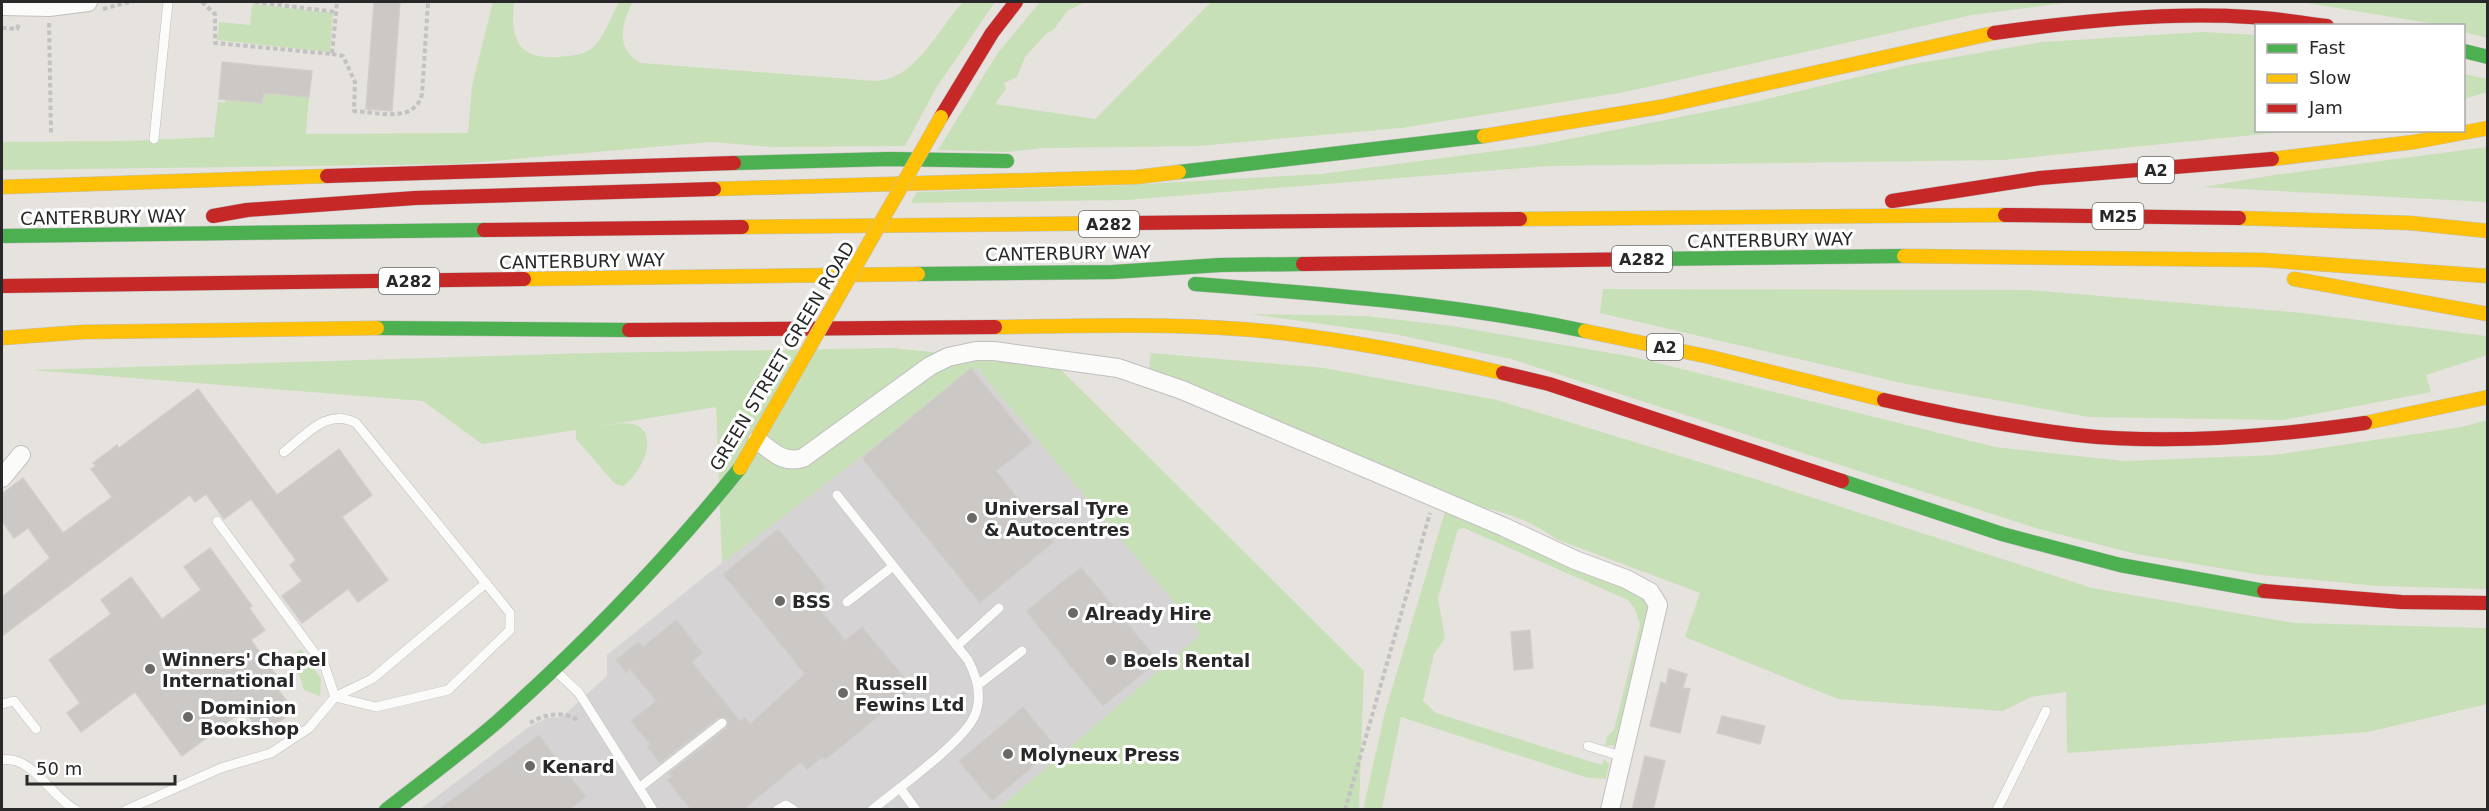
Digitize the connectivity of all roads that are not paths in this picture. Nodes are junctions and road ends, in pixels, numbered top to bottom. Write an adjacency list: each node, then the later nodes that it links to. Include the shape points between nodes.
1 (88, 2): 4 (street, via 49,7)
2 (168, 2): 9 (lane)
3 (1016, 2): 25 (main road, GREEN STREET GREEN ROAD, bridge, via 992,33 941,117)
4 (2, 6)
5 (2310, 24): 12 (main road, via 2217,16 2067,23 1947,42 1596,119 1482,138)
6 (2465, 52): 7 (main road)
7 (2487, 57)
8 (2487, 128): 14 (main road, A2, via 2423,141 2312,155 1961,186)
9 (154, 139)
10 (1026, 162): 13 (main road, via 900,159 521,168)
11 (1140, 162): 12 (main road)
12 (1266, 162): 16 (main road, via 1137,177 416,198 247,210)
13 (2, 187)
14 (1826, 214): 15 (main road, M25, via 2186,216 2410,223); 16 (main road, CANTERBURY WAY / A282)
15 (2487, 231)
16 (117, 234): 17 (main road, CANTERBURY WAY / A282)
17 (2, 236)
18 (2172, 257): 19 (main road, CANTERBURY WAY / A282, via 1974,255 1280,264); 20 (main road, via 2355,265); 22 (main road)
19 (1113, 272): 21 (main road, CANTERBURY WAY / A282); 24 (main road, A2, via 1212,287 1351,296 1542,322 1699,355 1959,418 2079,435 2193,438 2301,432 2378,421)
20 (2487, 276)
21 (2, 286)
22 (2487, 314)
23 (2, 338): 34 (main road, via 104,331 375,328 1044,326 1222,328 1282,333 1394,348 1549,384 1990,530 2120,566 2278,592 2401,602)
24 (2487, 397)
25 (757, 440): 38 (main road, GREEN STREET GREEN ROAD, via 741,467 687,533); 46 (street, via 783,459 802,458 930,366 975,351 1107,366 1153,378 1626,579 1653,595 1658,604 1656,615)
26 (284, 452): 32 (lane, via 333,417 345,417 356,423)
27 (21, 455): 28 (street)
28 (2, 478)
29 (837, 495): 31 (lane)
30 (217, 521): 40 (lane, via 325,667)
31 (892, 567): 33 (lane); 36 (lane)
32 (486, 583): 40 (lane, via 372,679); 40 (lane, via 510,613 510,630 448,690 376,707)
33 (847, 602)
34 (2487, 603)
35 (999, 608): 36 (lane)
36 (957, 646): 39 (lane, via 972,667)
37 (1022, 651): 39 (lane)
38 (554, 669): 48 (lane, via 579,693); 52 (main road, GREEN STREET GREEN ROAD, via 495,723)
39 (978, 685): 49 (lane, via 975,715 969,727)
40 (335, 697): 51 (lane, via 309,728 271,753 221,768)
41 (2, 704): 44 (lane, via 14,701)
42 (2046, 711): 59 (lane)
43 (722, 723): 48 (lane)
44 (36, 729)
45 (1588, 746): 46 (lane)
46 (1621, 756): 58 (street)
47 (2, 760): 50 (lane, via 17,760)
48 (639, 788): 53 (lane)
49 (900, 788): 56 (lane); 57 (lane)
50 (76, 810)
51 (126, 810)
52 (386, 810)
53 (653, 810)
54 (777, 810): 55 (lane, via 786,805)
55 (794, 810)
56 (872, 810)
57 (916, 810)
58 (1610, 810)
59 (1997, 810)

